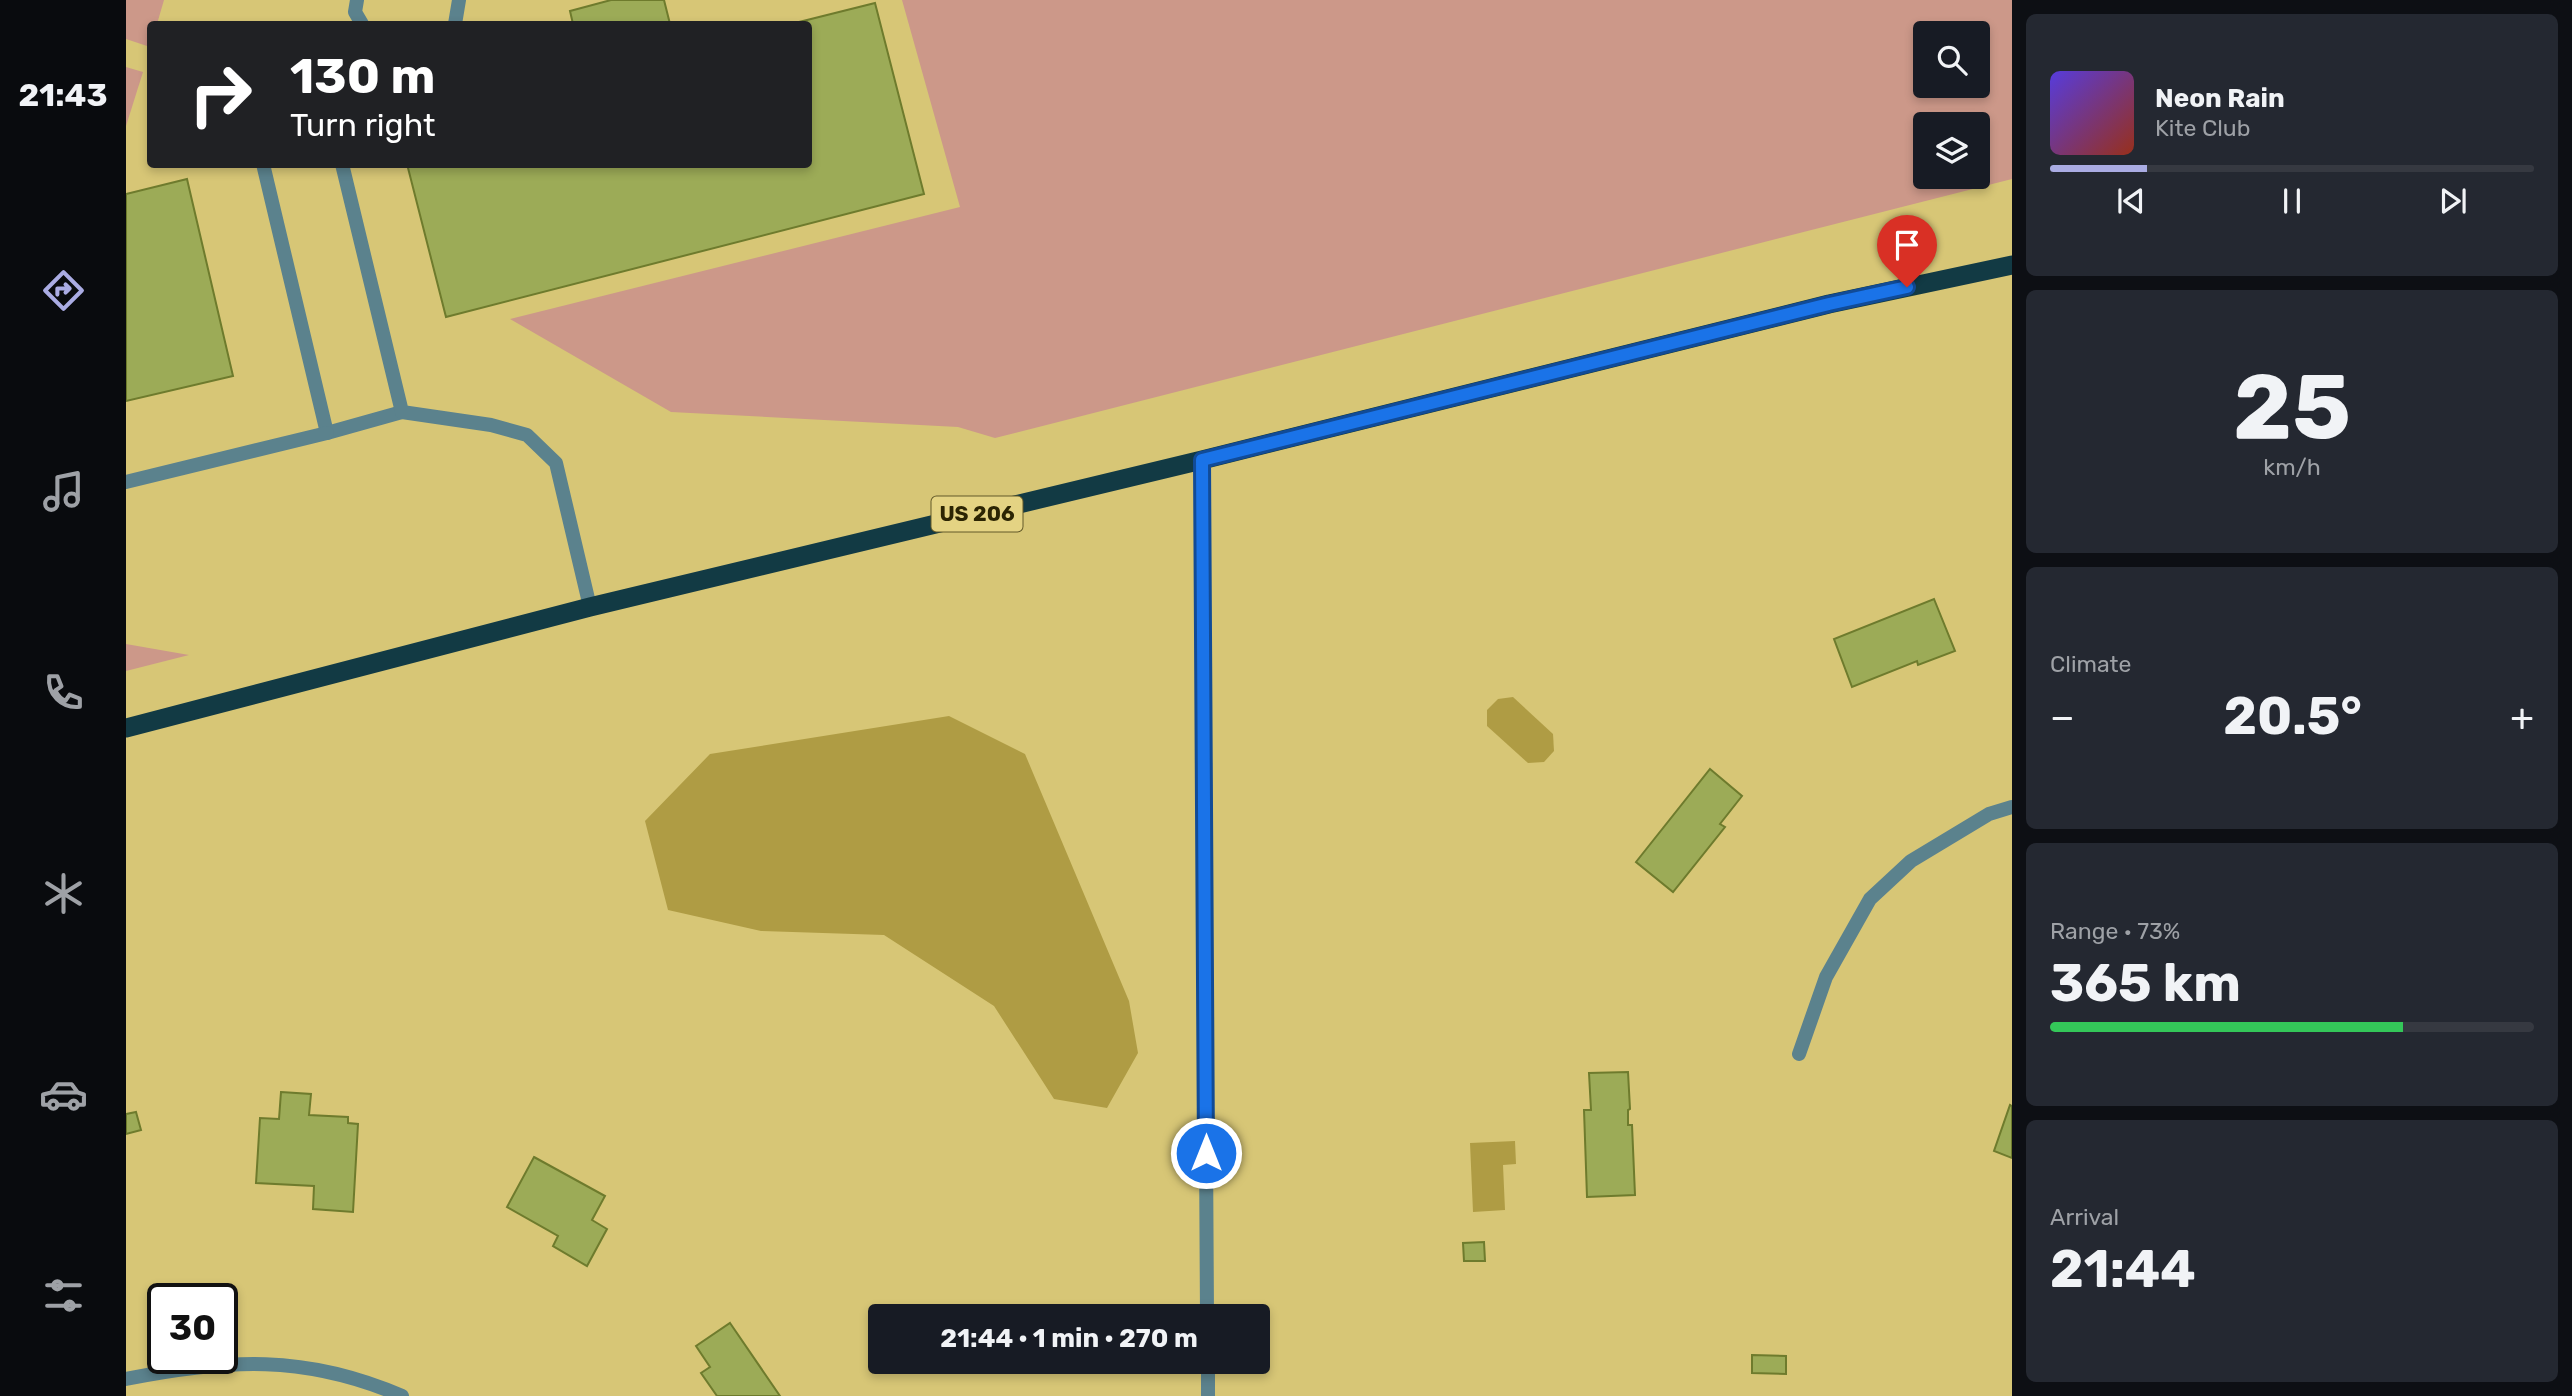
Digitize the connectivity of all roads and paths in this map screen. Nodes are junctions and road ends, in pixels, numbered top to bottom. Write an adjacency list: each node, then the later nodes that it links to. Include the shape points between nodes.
1 (357, 0): 3 (street, via 355,12)
2 (459, 0): 4 (street)
3 (360, 21)
4 (456, 21)
5 (263, 168): 9 (street)
6 (343, 168): 8 (street)
7 (2012, 265): 10 (highway, US 206, via 1829,304)
8 (402, 412): 9 (street); 12 (street, via 527,435 556,463)
9 (327, 433): 11 (street)
10 (1202, 460): 12 (highway, US 206); 16 (street)
11 (126, 482)
12 (590, 607): 13 (highway, US 206)
13 (126, 728)
14 (2012, 807): 15 (street, via 1989,814 1912,861 1870,899 1826,977)
15 (1800, 1055)
16 (1207, 1304)
17 (1208, 1374): 20 (street)
18 (126, 1378): 19 (street, via 184,1367 251,1362 331,1371)
19 (402, 1396)
20 (1208, 1396)

